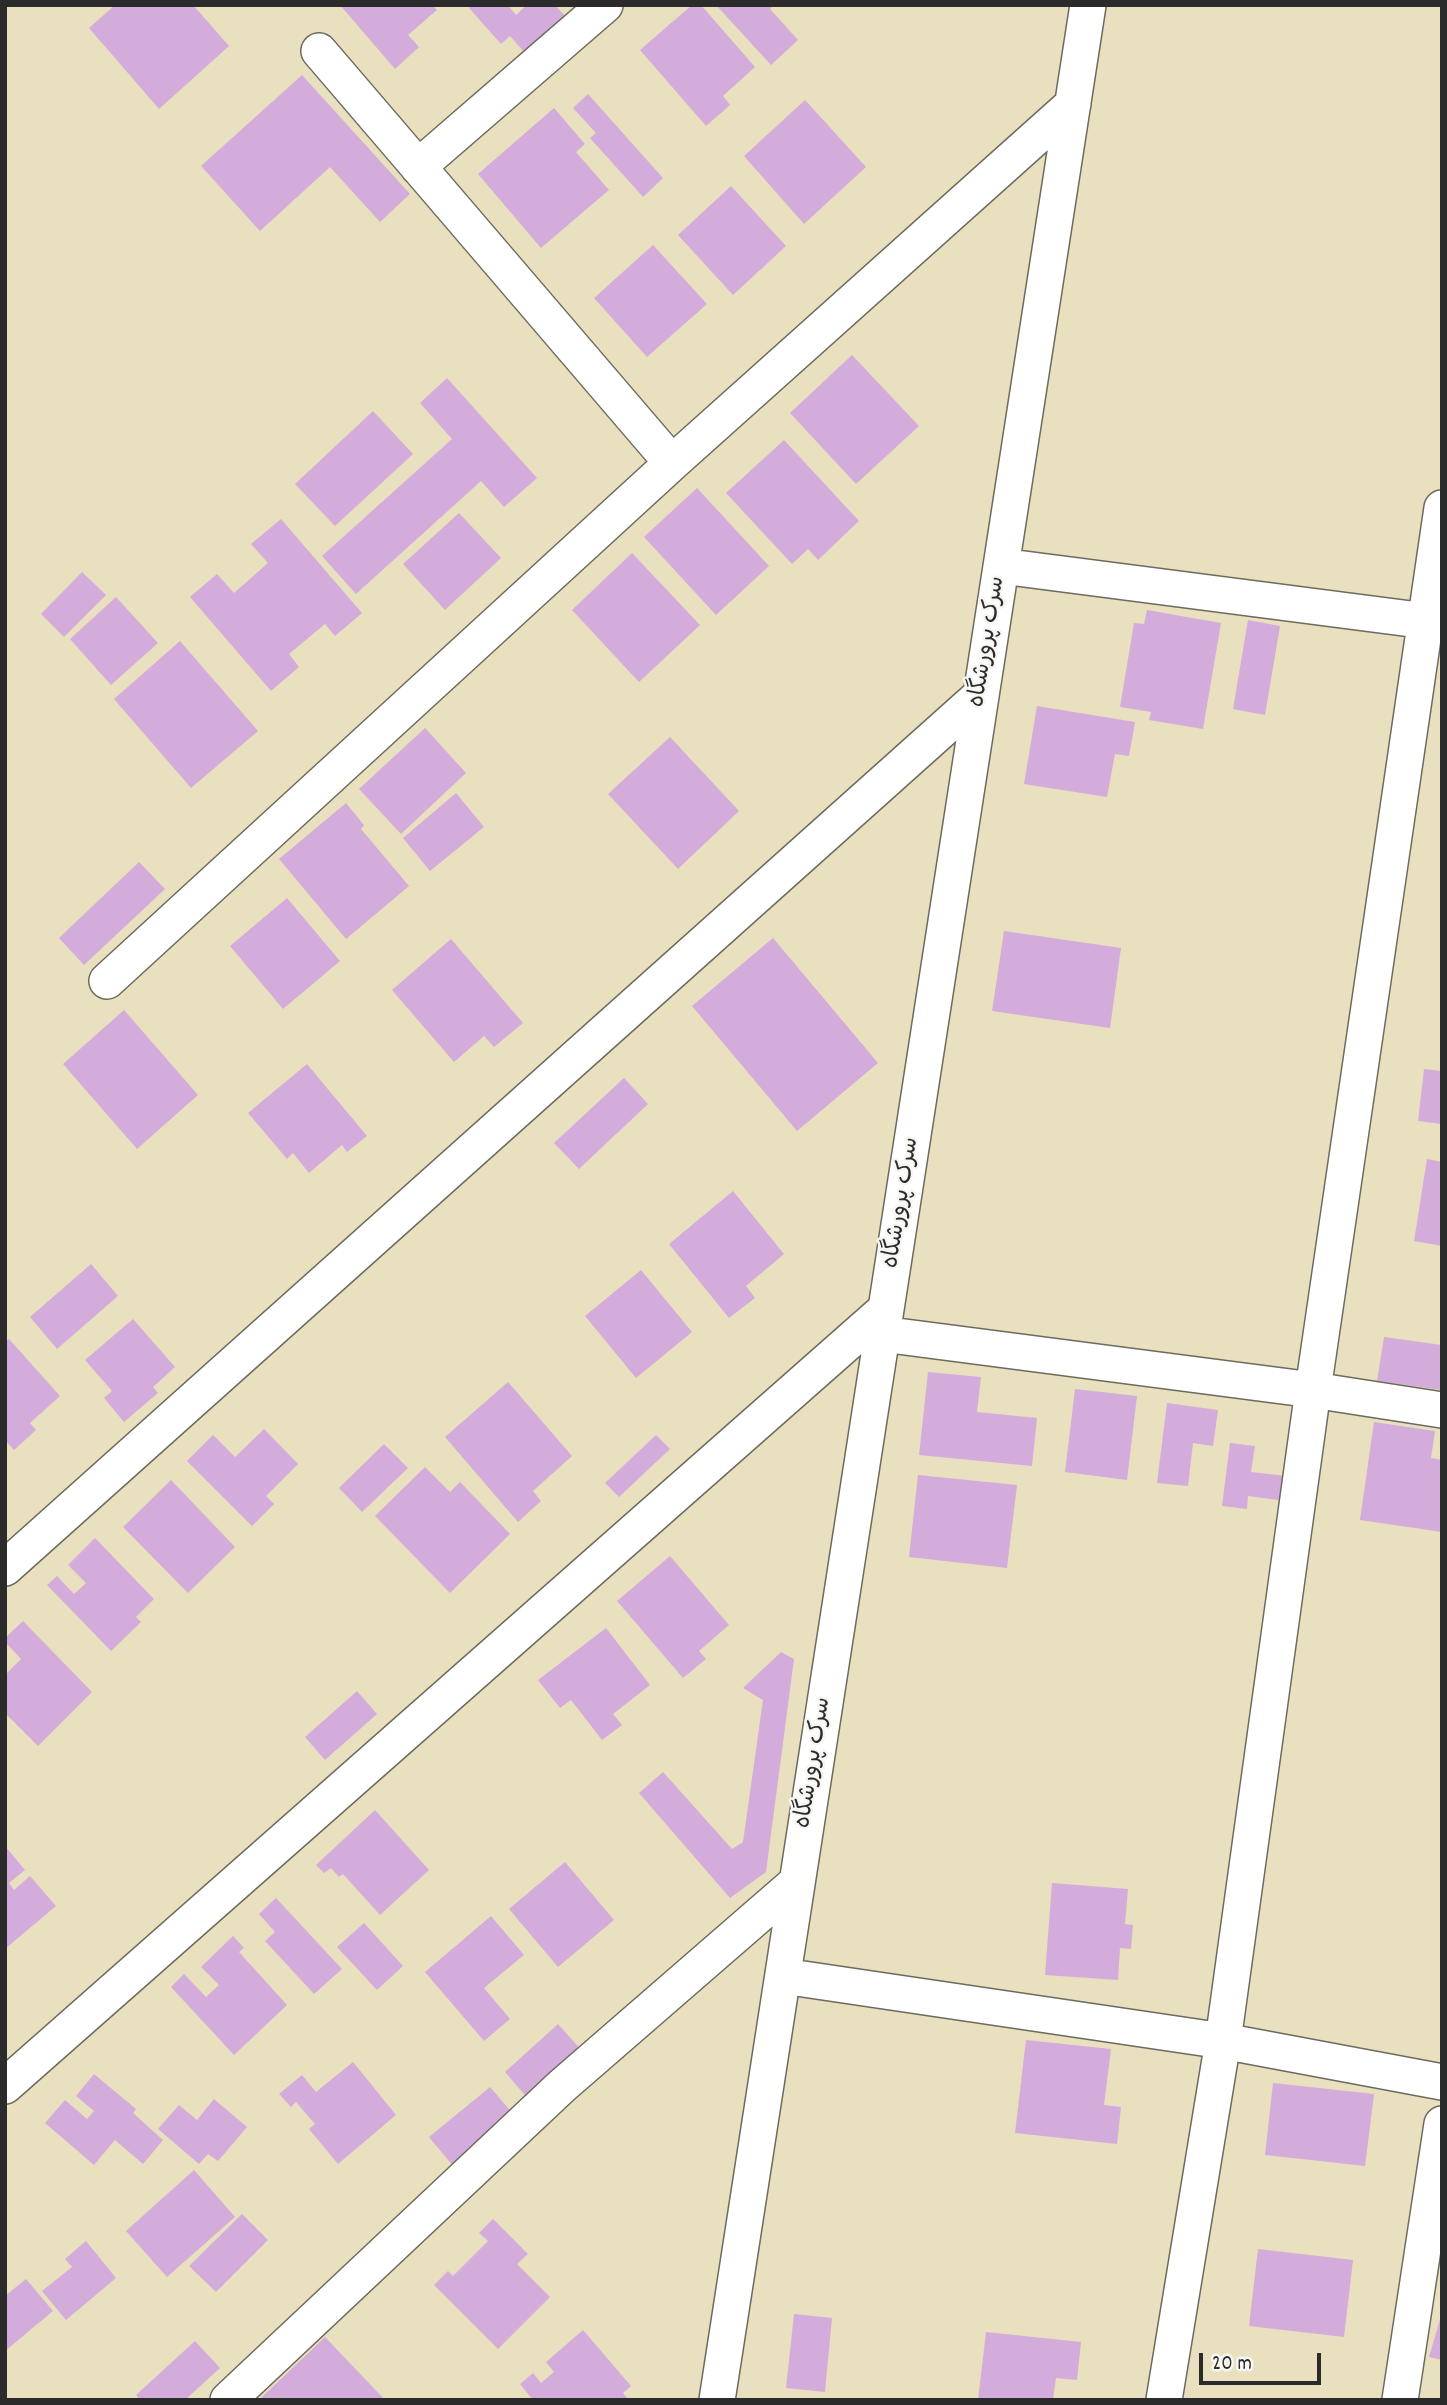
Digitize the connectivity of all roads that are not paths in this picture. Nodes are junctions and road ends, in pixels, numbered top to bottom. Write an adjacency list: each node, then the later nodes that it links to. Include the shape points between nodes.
1 (606, 5): 5 (street)
2 (1088, 5): 4 (street, سرک پرورشگاه)
3 (319, 51): 5 (street)
4 (1073, 104): 6 (street); 8 (street, سرک پرورشگاه)
5 (418, 167): 6 (street)
6 (672, 463): 11 (street)
7 (1442, 508): 9 (street)
8 (1001, 566): 9 (street); 10 (street, سرک پرورشگاه)
9 (1434, 622): 13 (street)
10 (981, 695): 12 (street, سرک پرورشگاه); 15 (street)
11 (107, 981)
12 (884, 1321): 13 (street); 16 (street, سرک پرورشگاه); 20 (street)
13 (1313, 1390): 14 (street); 18 (street)
14 (1442, 1410)
15 (5, 1568)
16 (797, 1882): 17 (street, سرک پرورشگاه); 22 (street, via 562,2086)
17 (783, 1976): 18 (street); 23 (street, سرک پرورشگاه)
18 (1223, 2041): 19 (street); 24 (street)
19 (1442, 2082)
20 (5, 2086)
21 (1442, 2124): 25 (street)
22 (228, 2400)
23 (717, 2400)
24 (1164, 2400)
25 (1400, 2400)

